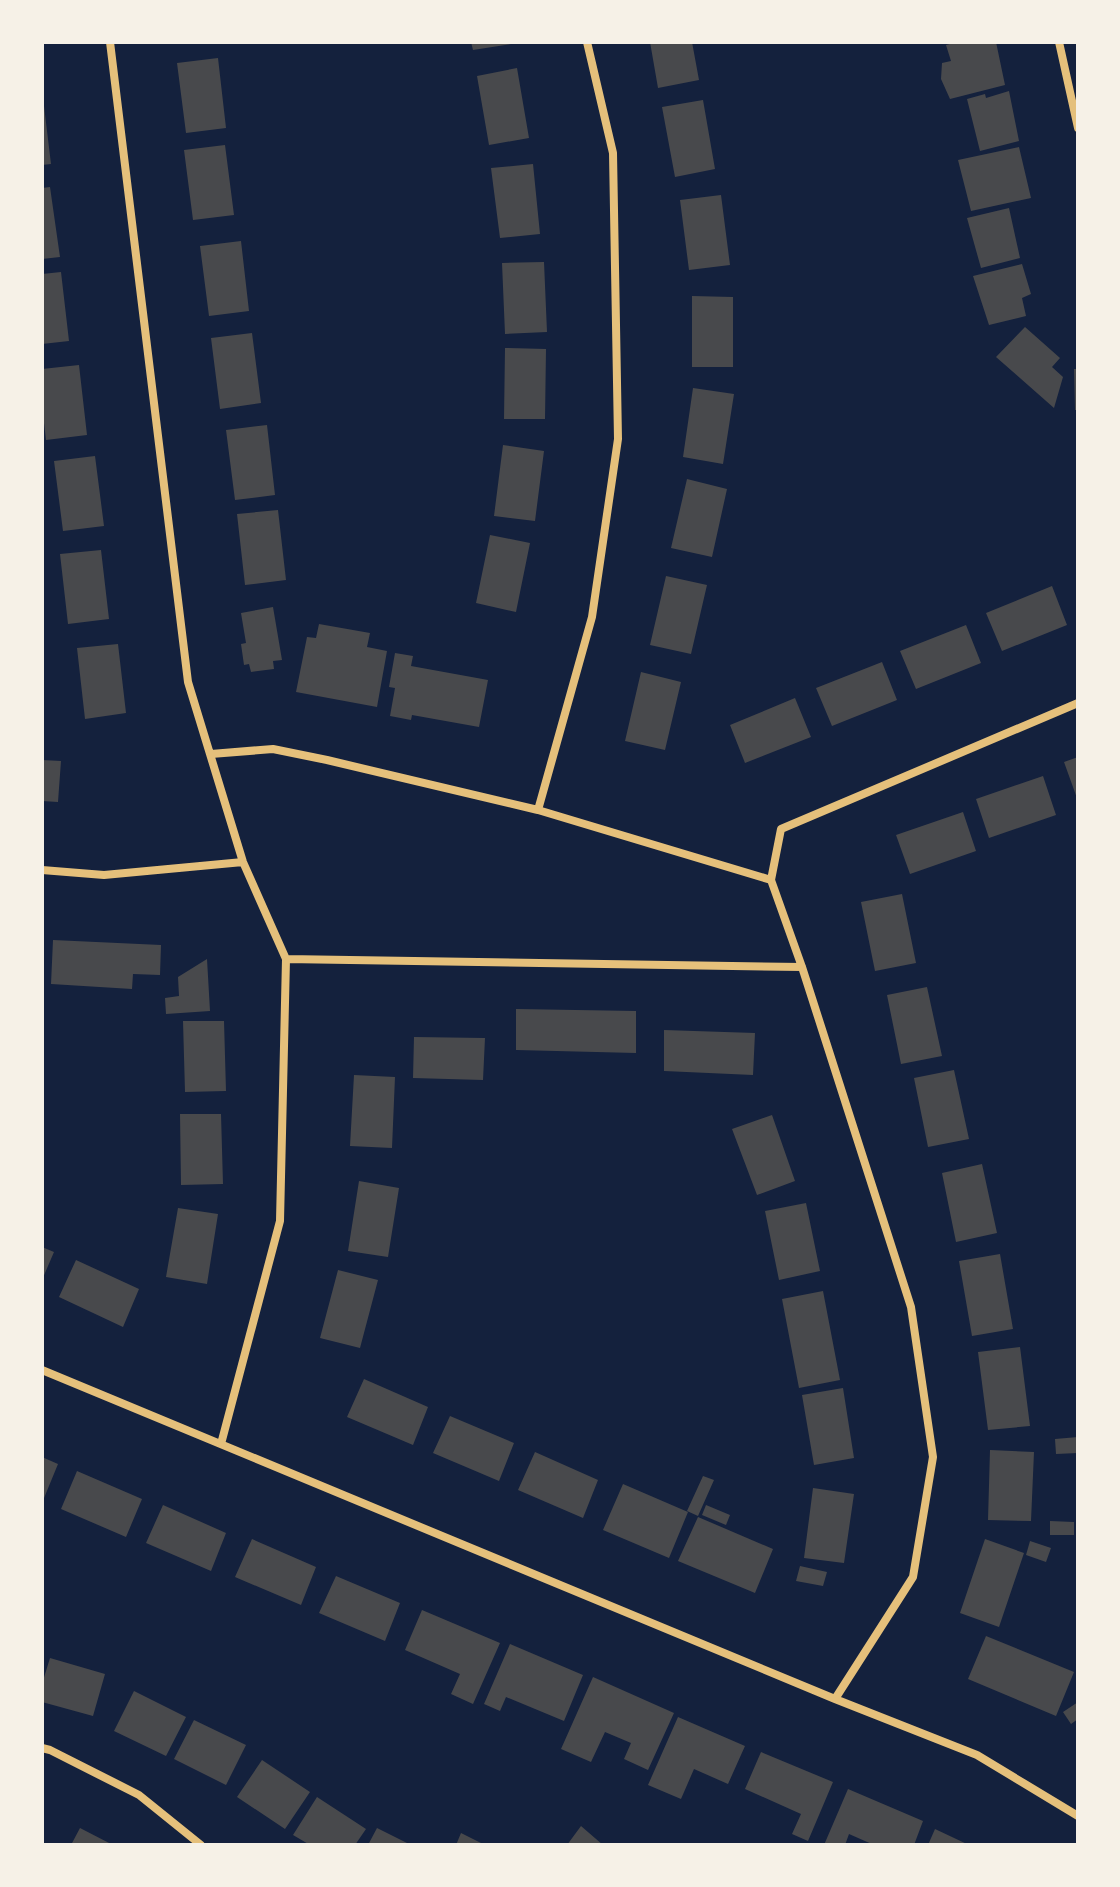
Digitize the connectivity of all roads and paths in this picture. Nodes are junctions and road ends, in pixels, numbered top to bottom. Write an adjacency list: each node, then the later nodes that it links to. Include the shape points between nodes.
1 (110, 42): 6 (street, via 188,682)
2 (587, 42): 7 (street, via 613,153 618,439 592,617)
3 (1059, 42): 4 (street)
4 (1078, 128)
5 (1078, 703): 10 (street, via 781,829)
6 (211, 754): 7 (street, via 273,749); 8 (street)
7 (538, 810): 10 (street)
8 (243, 862): 9 (street, via 104,875); 11 (street)
9 (42, 870)
10 (771, 880): 12 (street)
11 (286, 959): 12 (street); 14 (street, via 280,1221)
12 (802, 967): 15 (street, via 911,1307 933,1457 913,1577)
13 (42, 1370): 14 (street)
14 (221, 1444): 15 (street)
15 (835, 1699): 17 (street, via 977,1755)
16 (42, 1748): 18 (street, via 139,1795)
17 (1078, 1816)
18 (201, 1845)

